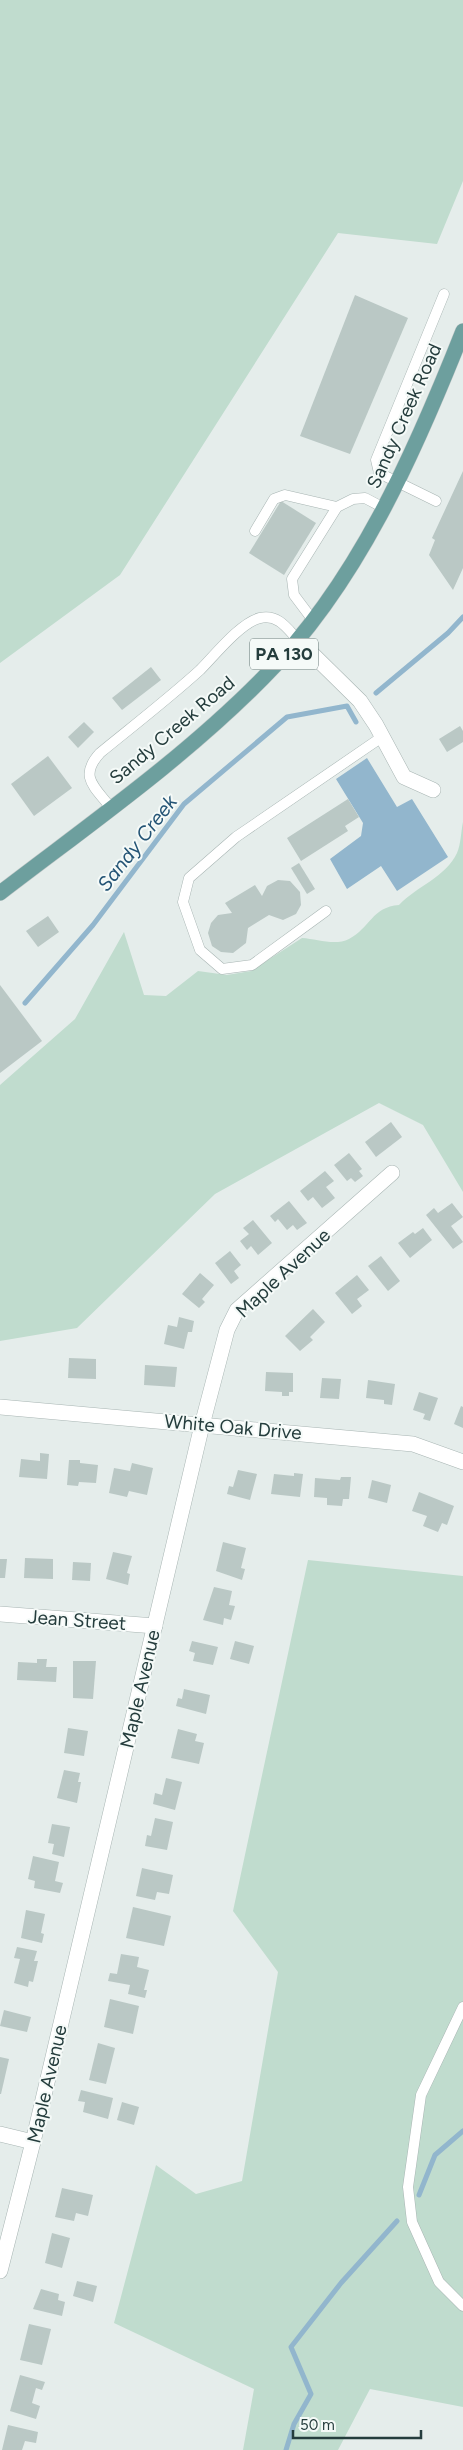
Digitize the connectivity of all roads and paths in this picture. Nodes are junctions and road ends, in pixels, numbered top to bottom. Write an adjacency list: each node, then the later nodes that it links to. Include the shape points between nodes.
1 (444, 294): 3 (lane, via 376,460 379,473)
2 (463, 331): 3 (main road, Sandy Creek Road / PA 130)
3 (397, 483): 4 (lane); 6 (main road, Sandy Creek Road / PA 130)
4 (436, 502)
5 (337, 507): 6 (lane, via 353,499 365,498); 7 (lane, via 285,495 274,499); 8 (lane, via 292,579 294,594)
6 (384, 508): 8 (main road, Sandy Creek Road / PA 130, via 345,574)
7 (255, 531)
8 (312, 619): 9 (main road, Sandy Creek Road / PA 130)
9 (298, 639): 10 (street, via 360,701); 12 (main road, Sandy Creek Road / PA 130, via 264,678 176,758); 12 (lane, via 274,618 260,618 247,624 199,670 100,753 91,763 89,779)
10 (382, 737): 11 (street, via 404,777); 14 (lane, via 236,837 189,878 183,902 200,950 222,969 252,965)
11 (433, 790)
12 (111, 808): 13 (main road, Sandy Creek Road / PA 130)
13 (0, 893)
14 (326, 911)
15 (392, 1173): 17 (street, Maple Avenue, via 237,1310 228,1330)
16 (0, 1407): 17 (street, White Oak Drive)
17 (202, 1425): 18 (street, White Oak Drive, via 413,1444); 20 (street, Maple Avenue)
18 (463, 1462)
19 (0, 1614): 20 (street, Jean Street)
20 (154, 1626): 23 (street, Maple Avenue)
21 (463, 2007): 25 (lane, via 421,2095 408,2187 412,2222 439,2282)
22 (0, 2134): 23 (street)
23 (33, 2142): 24 (street, Maple Avenue)
24 (0, 2272)
25 (463, 2306)

